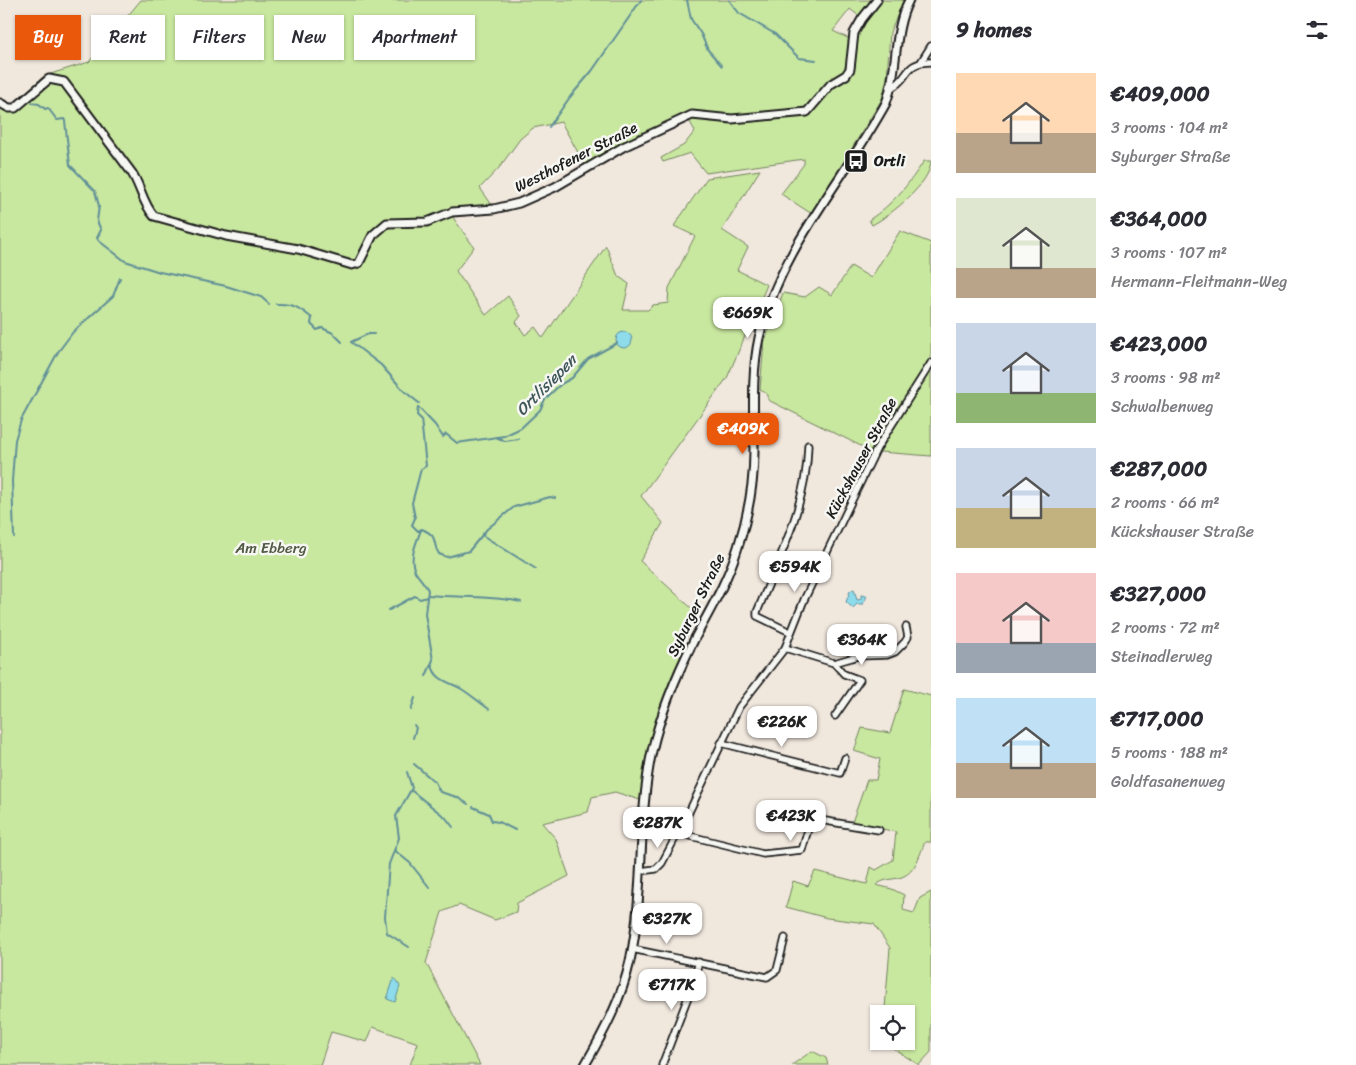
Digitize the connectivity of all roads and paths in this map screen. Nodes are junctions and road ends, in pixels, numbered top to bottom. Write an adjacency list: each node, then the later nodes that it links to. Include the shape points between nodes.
1 (877, 0): 7 (street, Westhofener Straße, via 854,34 850,69 831,84 807,112 732,119 692,114 519,203 494,209 452,212 427,222 387,224 373,235 362,258 352,266 298,249 226,236 154,216 148,210 132,173 64,82 49,79 15,108)
2 (909, 0): 6 (street, Syburger Straße, via 897,32)
3 (931, 46): 4 (street)
4 (920, 62): 5 (street); 6 (street, via 906,71)
5 (931, 62)
6 (891, 88): 19 (street, Syburger Straße, via 882,111 790,260 768,308 759,339 754,376 753,478 746,522 729,571 682,666 659,723 646,785)
7 (0, 103)
8 (931, 363): 11 (street, Kückshauser Straße, via 877,448)
9 (808, 445): 11 (street, via 798,513 757,612 757,616)
10 (906, 627): 13 (street, via 905,642 895,652 858,656)
11 (790, 632): 12 (street, Kückshauser Straße)
12 (785, 648): 13 (street); 15 (street, Kückshauser Straße, via 743,700)
13 (834, 663): 14 (street, via 844,674 860,680)
14 (834, 716)
15 (721, 743): 16 (street, via 840,773); 18 (street, Kückshauser Straße)
16 (845, 758)
17 (879, 830): 18 (street, via 814,819 802,850 774,854 754,853)
18 (678, 833): 19 (street, Kückshauser Straße, via 659,866)
19 (640, 871): 21 (street, Syburger Straße)
20 (785, 938): 22 (street, via 777,970 772,976)
21 (632, 949): 22 (street); 23 (street, Syburger Straße, via 616,1004)
22 (698, 962): 24 (street)
23 (585, 1065)
24 (662, 1065)

